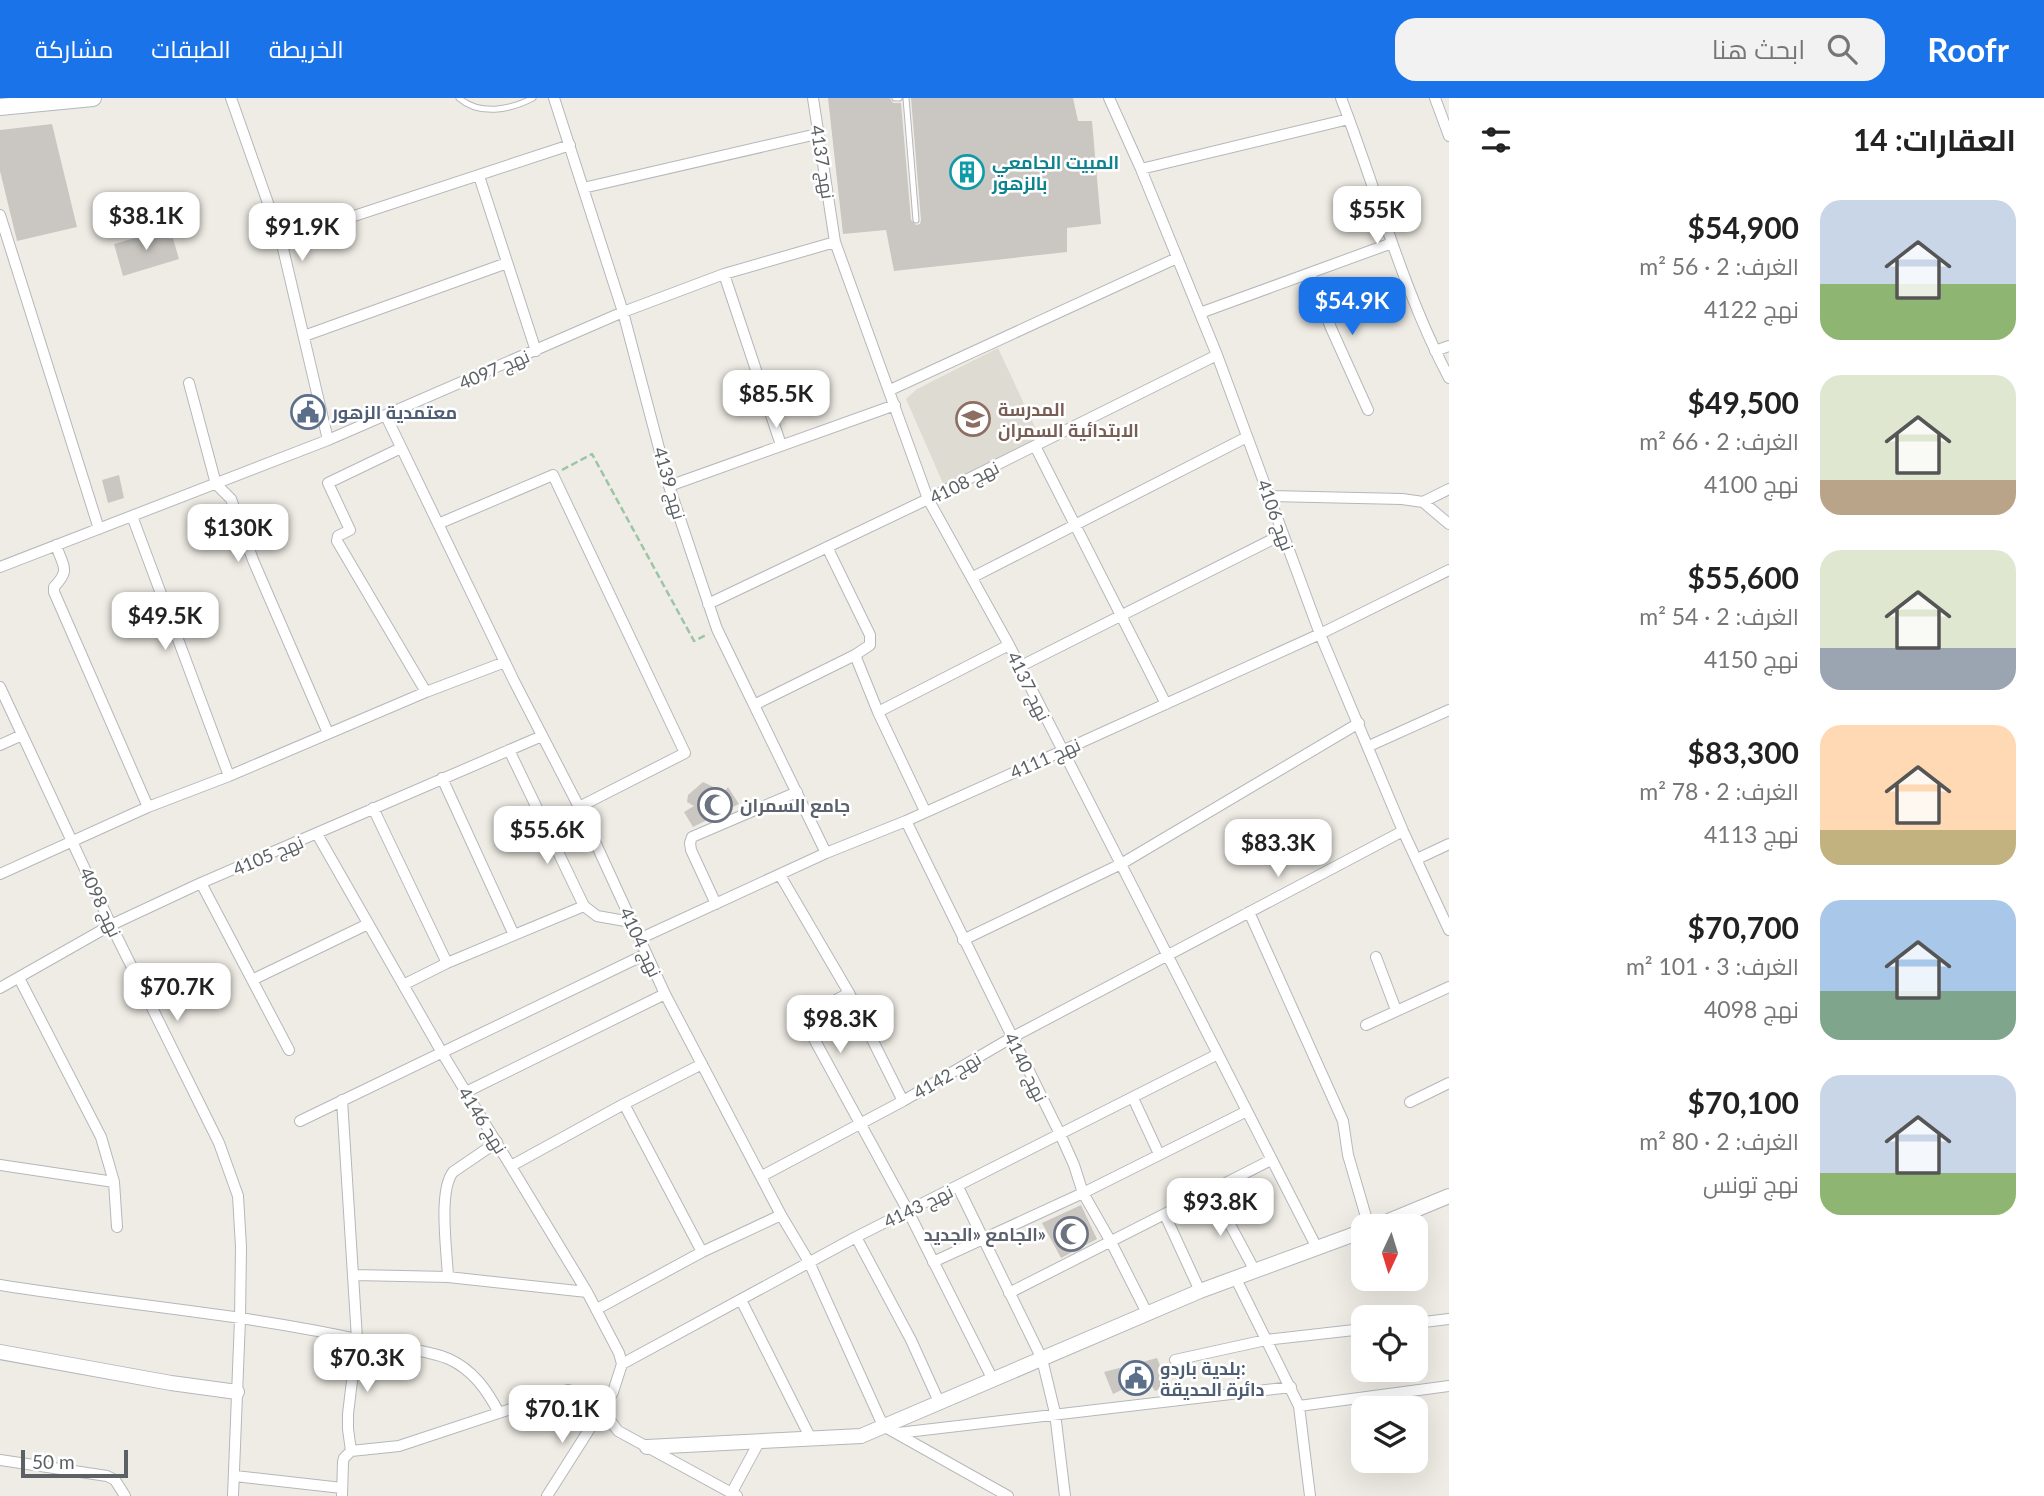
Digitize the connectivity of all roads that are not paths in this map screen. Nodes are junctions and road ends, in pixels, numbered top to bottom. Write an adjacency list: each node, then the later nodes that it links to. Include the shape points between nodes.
1 (93, 98): 11 (main road)
2 (231, 98): 22 (street)
3 (459, 98): 4 (lane, via 483,110 520,105)
4 (533, 98)
5 (554, 98): 15 (street, نهج 4139)
6 (813, 98): 13 (street, نهج 4137)
7 (906, 98): 20 (lane)
8 (1110, 98): 16 (street, نهج 4106)
9 (1341, 98): 12 (street)
10 (1435, 98): 14 (street)
11 (0, 107)
12 (1349, 119): 16 (street); 24 (street)
13 (817, 134): 18 (street); 23 (street, نهج 4137)
14 (1449, 136)
15 (570, 145): 17 (street); 18 (street, نهج 4139)
16 (1141, 169): 25 (street, نهج 4106)
17 (479, 176): 22 (street); 26 (street)
18 (583, 188): 29 (street, نهج 4139)
19 (0, 215): 21 (street)
20 (916, 220)
21 (3, 238): 57 (street)
22 (281, 240): 31 (street)
23 (835, 242): 27 (street, نهج 4097); 38 (street, نهج 4137)
24 (1392, 243): 28 (street); 34 (street)
25 (1177, 258): 30 (street, نهج 4106); 38 (street)
26 (507, 263): 31 (street); 33 (street)
27 (724, 274): 29 (street, نهج 4097); 44 (street)
28 (1310, 274): 30 (street); 40 (street)
29 (623, 312): 33 (street, نهج 4097); 48 (street, نهج 4139)
30 (1200, 313): 35 (street, نهج 4106)
31 (304, 336): 43 (street)
32 (1449, 346): 34 (street)
33 (536, 351): 41 (street, نهج 4097)
34 (1435, 351): 36 (street)
35 (1217, 355): 42 (street, نهج 4106); 45 (street, نهج 4108)
36 (1449, 378)
37 (189, 383): 47 (street)
38 (890, 390): 39 (street, نهج 4137)
39 (895, 405): 44 (street); 51 (street, نهج 4137)
40 (1368, 410)
41 (386, 415): 43 (street, نهج 4097); 46 (street, نهج 4104)
42 (1247, 437): 50 (street, نهج 4106); 55 (street)
43 (328, 440): 47 (street, نهج 4097)
44 (781, 444): 48 (street)
45 (1035, 446): 51 (street, نهج 4108); 55 (street)
46 (401, 448): 54 (street, نهج 4104); 72 (street, via 328,483 350,530 337,540)
47 (216, 484): 53 (street, نهج 4097); 78 (street, via 231,499)
48 (669, 486): 64 (street, نهج 4139)
49 (1449, 489): 52 (street)
50 (1270, 496): 52 (street); 58 (street, نهج 4106)
51 (929, 499): 60 (street, نهج 4108); 63 (street, نهج 4137)
52 (1423, 502): 56 (street)
53 (132, 516): 57 (street, نهج 4097); 85 (street)
54 (438, 524): 69 (street, نهج 4104); 89 (street, via 553,475 685,753)
55 (1074, 524): 63 (street); 65 (street)
56 (1449, 524)
57 (99, 529): 59 (street, نهج 4097)
58 (1283, 534): 65 (street); 66 (street, نهج 4106)
59 (56, 545): 61 (street, نهج 4097); 88 (street, via 65,573 54,592)
60 (827, 547): 64 (street, نهج 4108); 68 (street, via 870,635 870,645)
61 (0, 567)
62 (1449, 570): 66 (street, نهج 4111)
63 (973, 577): 67 (street, نهج 4137)
64 (708, 604): 74 (street, نهج 4139)
65 (1122, 615): 70 (street); 73 (street)
66 (1320, 634): 73 (street, نهج 4111); 77 (street, نهج 4106)
67 (1009, 645): 70 (street, نهج 4137); 76 (street)
68 (855, 655): 74 (street); 76 (street)
69 (505, 662): 72 (street); 80 (street, نهج 4104)
70 (1019, 667): 84 (street, نهج 4137)
71 (0, 687): 79 (street, نهج 4098)
72 (426, 692): 78 (street)
73 (1166, 704): 84 (street, نهج 4111)
74 (754, 705): 87 (street, نهج 4139)
75 (1449, 710): 82 (street)
76 (878, 712): 91 (street)
77 (1359, 723): 82 (street, نهج 4106); 99 (street)
78 (328, 733): 85 (street)
79 (22, 735): 81 (street); 95 (street, نهج 4098)
80 (542, 736): 83 (street, نهج 4105); 89 (street, نهج 4104)
81 (0, 745)
82 (1369, 747): 93 (street, نهج 4106)
83 (509, 750): 86 (street, نهج 4105); 104 (street)
84 (1062, 751): 91 (street, نهج 4111); 99 (street, نهج 4137)
85 (229, 776): 88 (street)
86 (442, 778): 90 (street, نهج 4105); 110 (street)
87 (797, 792): 97 (street, نهج 4139); 103 (street, via 692,837 691,850)
88 (148, 807): 95 (street)
89 (579, 807): 106 (street, نهج 4104)
90 (373, 808): 94 (street, نهج 4105); 116 (street)
91 (925, 811): 92 (street, نهج 4111)
92 (906, 821): 97 (street, نهج 4111); 112 (street, نهج 4140)
93 (1403, 831): 98 (street, نهج 4106); 105 (street, نهج 4142)
94 (317, 834): 102 (street, نهج 4105); 107 (street, نهج 4146)
95 (73, 841): 100 (street); 108 (street, نهج 4098)
96 (1449, 844): 98 (street)
97 (826, 853): 101 (street, نهج 4111)
98 (1417, 859): 109 (street, نهج 4106)
99 (1121, 864): 112 (street); 114 (street, نهج 4137)
100 (0, 874)
101 (780, 875): 103 (street, نهج 4111); 122 (street)
102 (201, 883): 108 (street, نهج 4105); 118 (street)
103 (716, 904): 111 (street, نهج 4111)
104 (584, 906): 106 (street, via 597,916); 110 (street)
105 (1249, 912): 114 (street, نهج 4142); 155 (street, via 1343,1121 1348,1155)
106 (631, 922): 111 (street, نهج 4104)
107 (368, 924): 118 (street); 119 (street, نهج 4146)
108 (111, 925): 117 (street, نهج 4105); 179 (street, نهج 4098, via 230,1171 240,1216)
109 (1449, 930)
110 (514, 935): 116 (street)
111 (639, 939): 113 (street, نهج 4104)
112 (964, 940): 126 (street, نهج 4140)
113 (646, 954): 123 (street, نهج 4104); 128 (street)
114 (1170, 956): 126 (street, نهج 4142); 129 (street, نهج 4137)
115 (1376, 957): 124 (street)
116 (447, 963): 119 (street)
117 (19, 978): 121 (street, نهج 4105); 149 (street, via 101,1137)
118 (252, 980): 127 (street)
119 (405, 984): 128 (street, نهج 4146)
120 (1449, 987): 124 (street)
121 (0, 988)
122 (849, 993): 135 (street); 140 (street, via 812,1013 807,1021)
123 (664, 994): 130 (street, نهج 4104); 132 (street)
124 (1396, 1010): 125 (street)
125 (1366, 1025)
126 (1012, 1038): 135 (street, نهج 4142); 141 (street, نهج 4140)
127 (289, 1051)
128 (441, 1051): 132 (street, نهج 4146); 134 (street)
129 (1218, 1054): 133 (street, نهج 4143); 138 (street, نهج 4137)
130 (702, 1064): 137 (street); 148 (street, نهج 4104)
131 (1449, 1083): 136 (street)
132 (466, 1092): 142 (street, نهج 4146)
133 (1133, 1098): 141 (street, نهج 4143); 144 (street)
134 (342, 1100): 139 (street); 169 (street)
135 (903, 1101): 140 (street, نهج 4142)
136 (1410, 1102)
137 (624, 1104): 147 (street); 165 (street)
138 (1247, 1111): 144 (street); 145 (street, نهج 4137)
139 (300, 1121)
140 (859, 1125): 148 (street, نهج 4142); 154 (street)
141 (1060, 1136): 150 (street, نهج 4143); 152 (street, نهج 4140)
142 (497, 1142): 147 (street, نهج 4146); 170 (street, via 448,1178)
143 (0, 1154): 146 (street)
144 (1159, 1154): 152 (street)
145 (1271, 1160): 151 (street); 164 (street, نهج 4137)
146 (3, 1166): 149 (street)
147 (511, 1166): 174 (street, نهج 4146)
148 (762, 1176): 157 (street, نهج 4104)
149 (114, 1182): 159 (street)
150 (958, 1187): 154 (street, نهج 4143); 162 (street)
151 (1212, 1191): 158 (street); 168 (street)
152 (1083, 1194): 162 (street); 163 (street, نهج 4140)
153 (1449, 1196): 156 (street)
154 (908, 1211): 161 (street, نهج 4143); 167 (street)
155 (1367, 1214)
156 (1404, 1214)
157 (781, 1215): 165 (street); 166 (street, نهج 4104)
158 (1165, 1215): 163 (street); 173 (street)
159 (117, 1227)
160 (1351, 1235): 164 (street)
161 (856, 1237): 166 (street, نهج 4143); 193 (street)
162 (983, 1240): 167 (street); 175 (street)
163 (1111, 1242): 175 (street); 178 (street, نهج 4140)
164 (1317, 1248): 168 (street)
165 (702, 1252): 177 (street)
166 (809, 1262): 176 (street, نهج 4143); 198 (street, نهج 4104)
167 (933, 1262): 189 (street)
168 (1255, 1271): 171 (street)
169 (355, 1275): 170 (street); 183 (street)
170 (448, 1277): 174 (street)
171 (1236, 1279): 173 (street); 184 (street)
172 (0, 1286): 179 (street)
173 (1200, 1291): 178 (street)
174 (587, 1292): 177 (street, نهج 4146)
175 (1009, 1293): 186 (street)
176 (741, 1300): 188 (street, نهج 4143); 199 (street)
177 (597, 1309): 188 (street, نهج 4146)
178 (1147, 1313): 186 (street)
179 (240, 1319): 183 (street); 192 (street, نهج 4098)
180 (1449, 1319): 181 (street)
181 (1428, 1322)
182 (1351, 1330): 184 (street)
183 (358, 1339): 196 (street, via 448,1359 475,1377); 202 (street, via 348,1414)
184 (1266, 1340): 187 (street); 191 (street)
185 (0, 1352): 192 (street, via 171,1383)
186 (1042, 1359): 189 (street); 197 (street)
187 (1175, 1360)
188 (622, 1364): 195 (street)
189 (993, 1380): 193 (street)
190 (1449, 1386): 194 (street)
191 (1292, 1387): 194 (street); 197 (street)
192 (237, 1389): 204 (street, نهج 4098)
193 (940, 1404): 198 (street)
194 (1299, 1406): 212 (street)
195 (603, 1411): 196 (street, via 588,1397 568,1391); 201 (street, via 618,1431); 209 (street)
196 (499, 1413): 202 (street, via 399,1446)
197 (1055, 1413): 198 (street); 211 (street)
198 (892, 1430): 199 (street); 210 (street)
199 (811, 1439): 200 (street)
200 (759, 1442): 201 (street); 206 (street)
201 (647, 1447): 206 (street)
202 (351, 1451): 205 (street, via 344,1458)
203 (0, 1460): 207 (street, via 116,1480)
204 (235, 1476): 205 (street); 208 (street, نهج 4098)
205 (342, 1492)
206 (734, 1494)
207 (125, 1496)
208 (233, 1496)
209 (547, 1496)
210 (1008, 1496)
211 (1065, 1496)
212 (1310, 1496)

